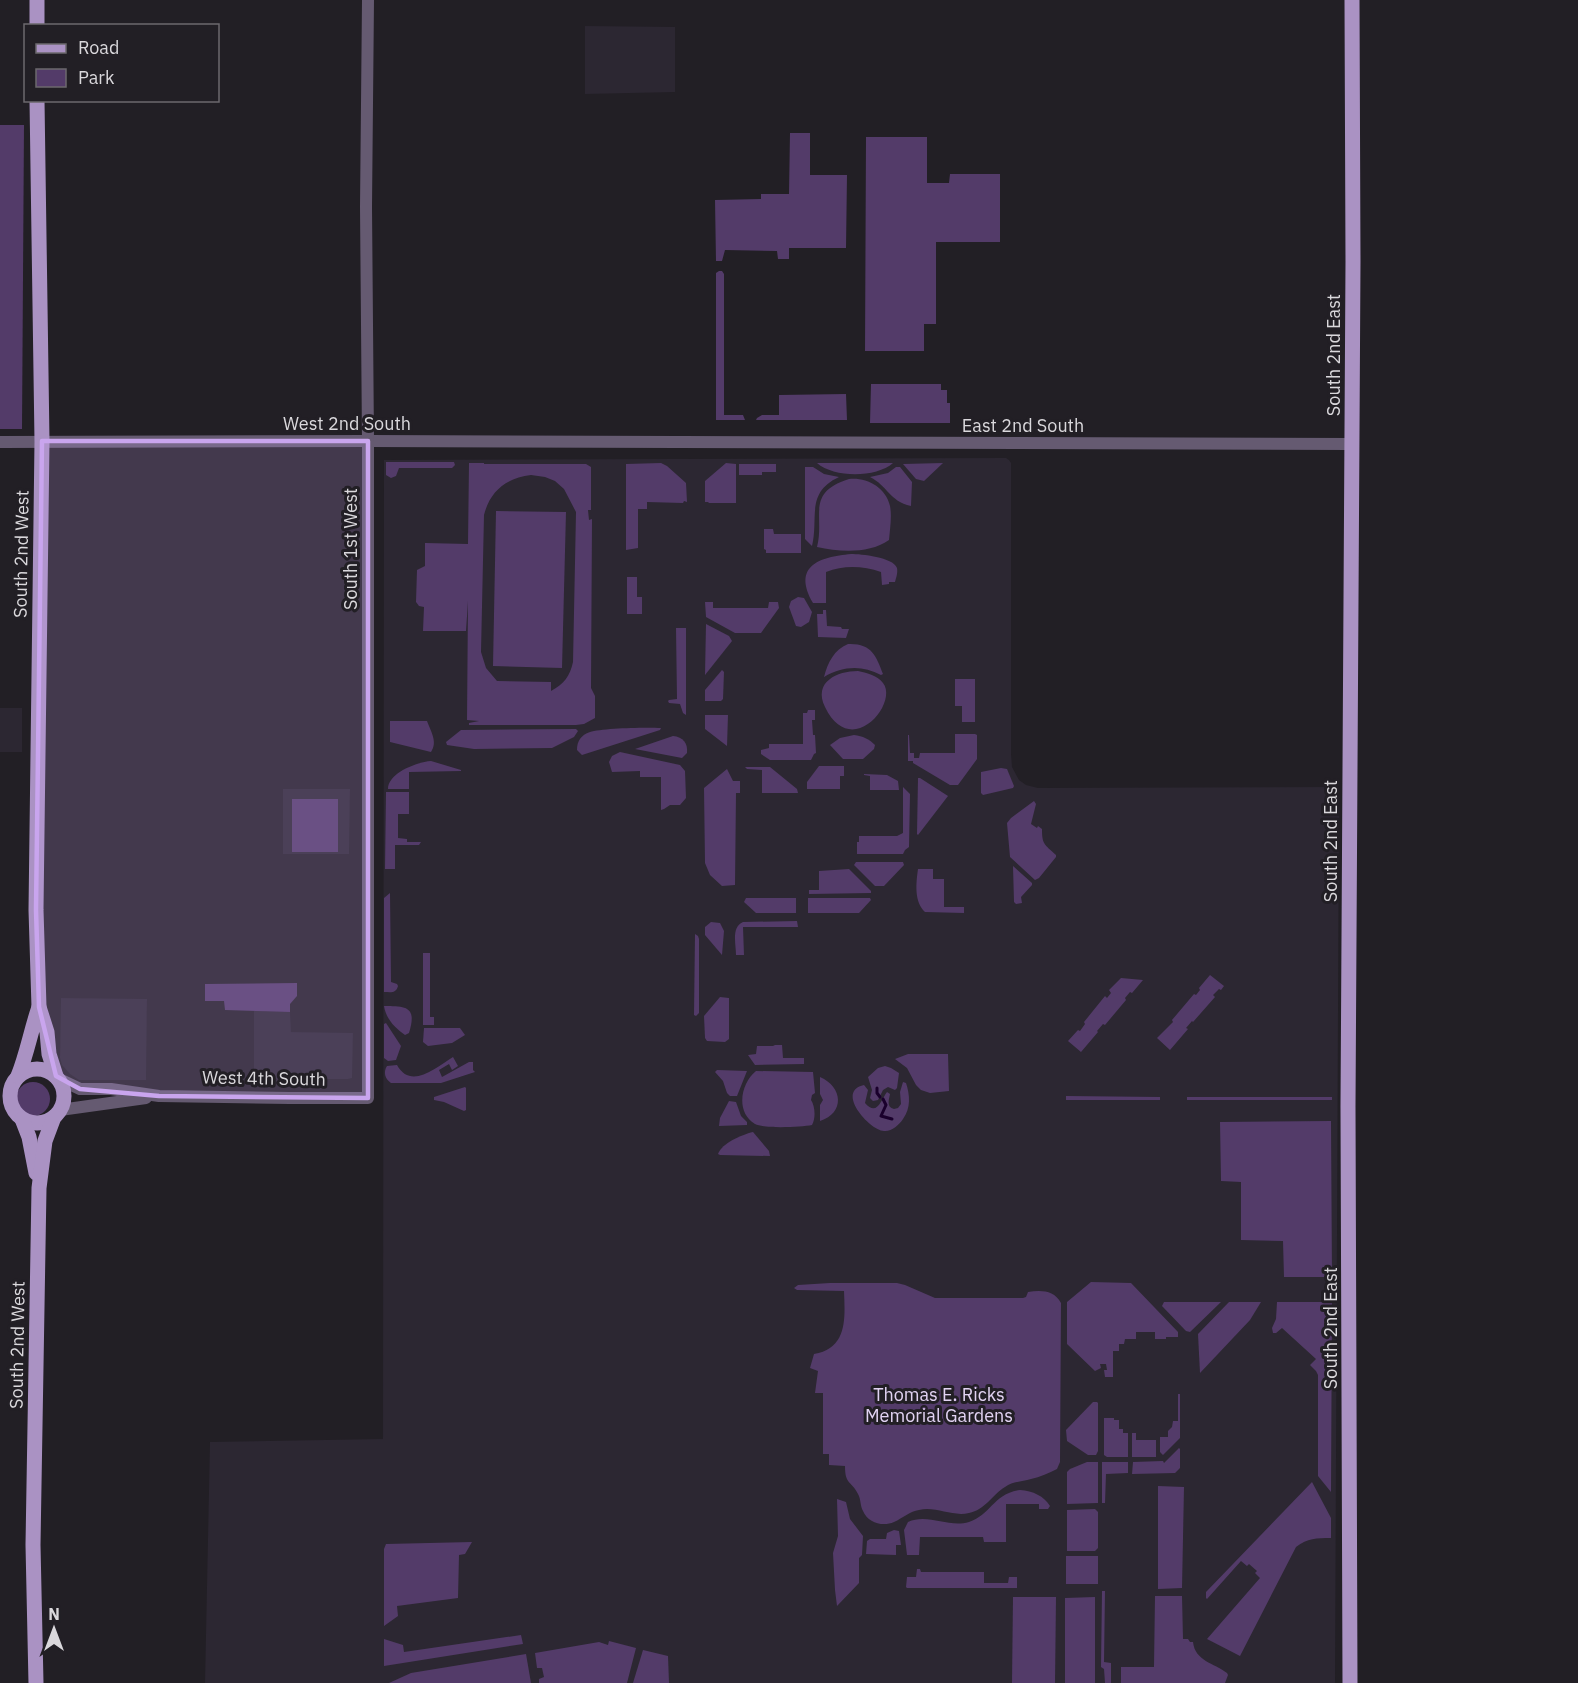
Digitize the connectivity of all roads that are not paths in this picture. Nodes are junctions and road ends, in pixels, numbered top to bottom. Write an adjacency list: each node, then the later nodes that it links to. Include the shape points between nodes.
1 (37, 0): 4 (main road)
2 (368, 0): 7 (street, South 1st West)
3 (1352, 0): 10 (main road, South 2nd East)
4 (37, 24)
5 (37, 102): 6 (main road, South 2nd West)
6 (42, 441): 7 (street, West 2nd South); 8 (street, West 2nd South); 11 (main road, South 2nd West, via 36,910)
7 (368, 441): 9 (street, West 2nd South); 15 (street, South 1st West)
8 (0, 442)
9 (695, 442): 10 (street, East 2nd South)
10 (1352, 444): 21 (main road, South 2nd East)
11 (39, 1007): 12 (main road, South 2nd West); 13 (main road, South 2nd West, via 27,1053)
12 (57, 1078): 13 (main road, via 37,1068); 14 (street, West 4th South, via 81,1089); 17 (main road, via 64,1094)
13 (11, 1079): 18 (main road, via 9,1100)
14 (159, 1096): 15 (street, West 4th South); 17 (street, West 4th South)
15 (368, 1098)
16 (0, 1106): 18 (main road)
17 (57, 1114): 18 (main road, via 38,1123); 19 (main road, South 2nd West, via 45,1141)
18 (19, 1116): 19 (main road, South 2nd West, via 30,1143)
19 (39, 1188): 20 (main road, South 2nd West, via 33,1545)
20 (36, 1683)
21 (1350, 1683)

